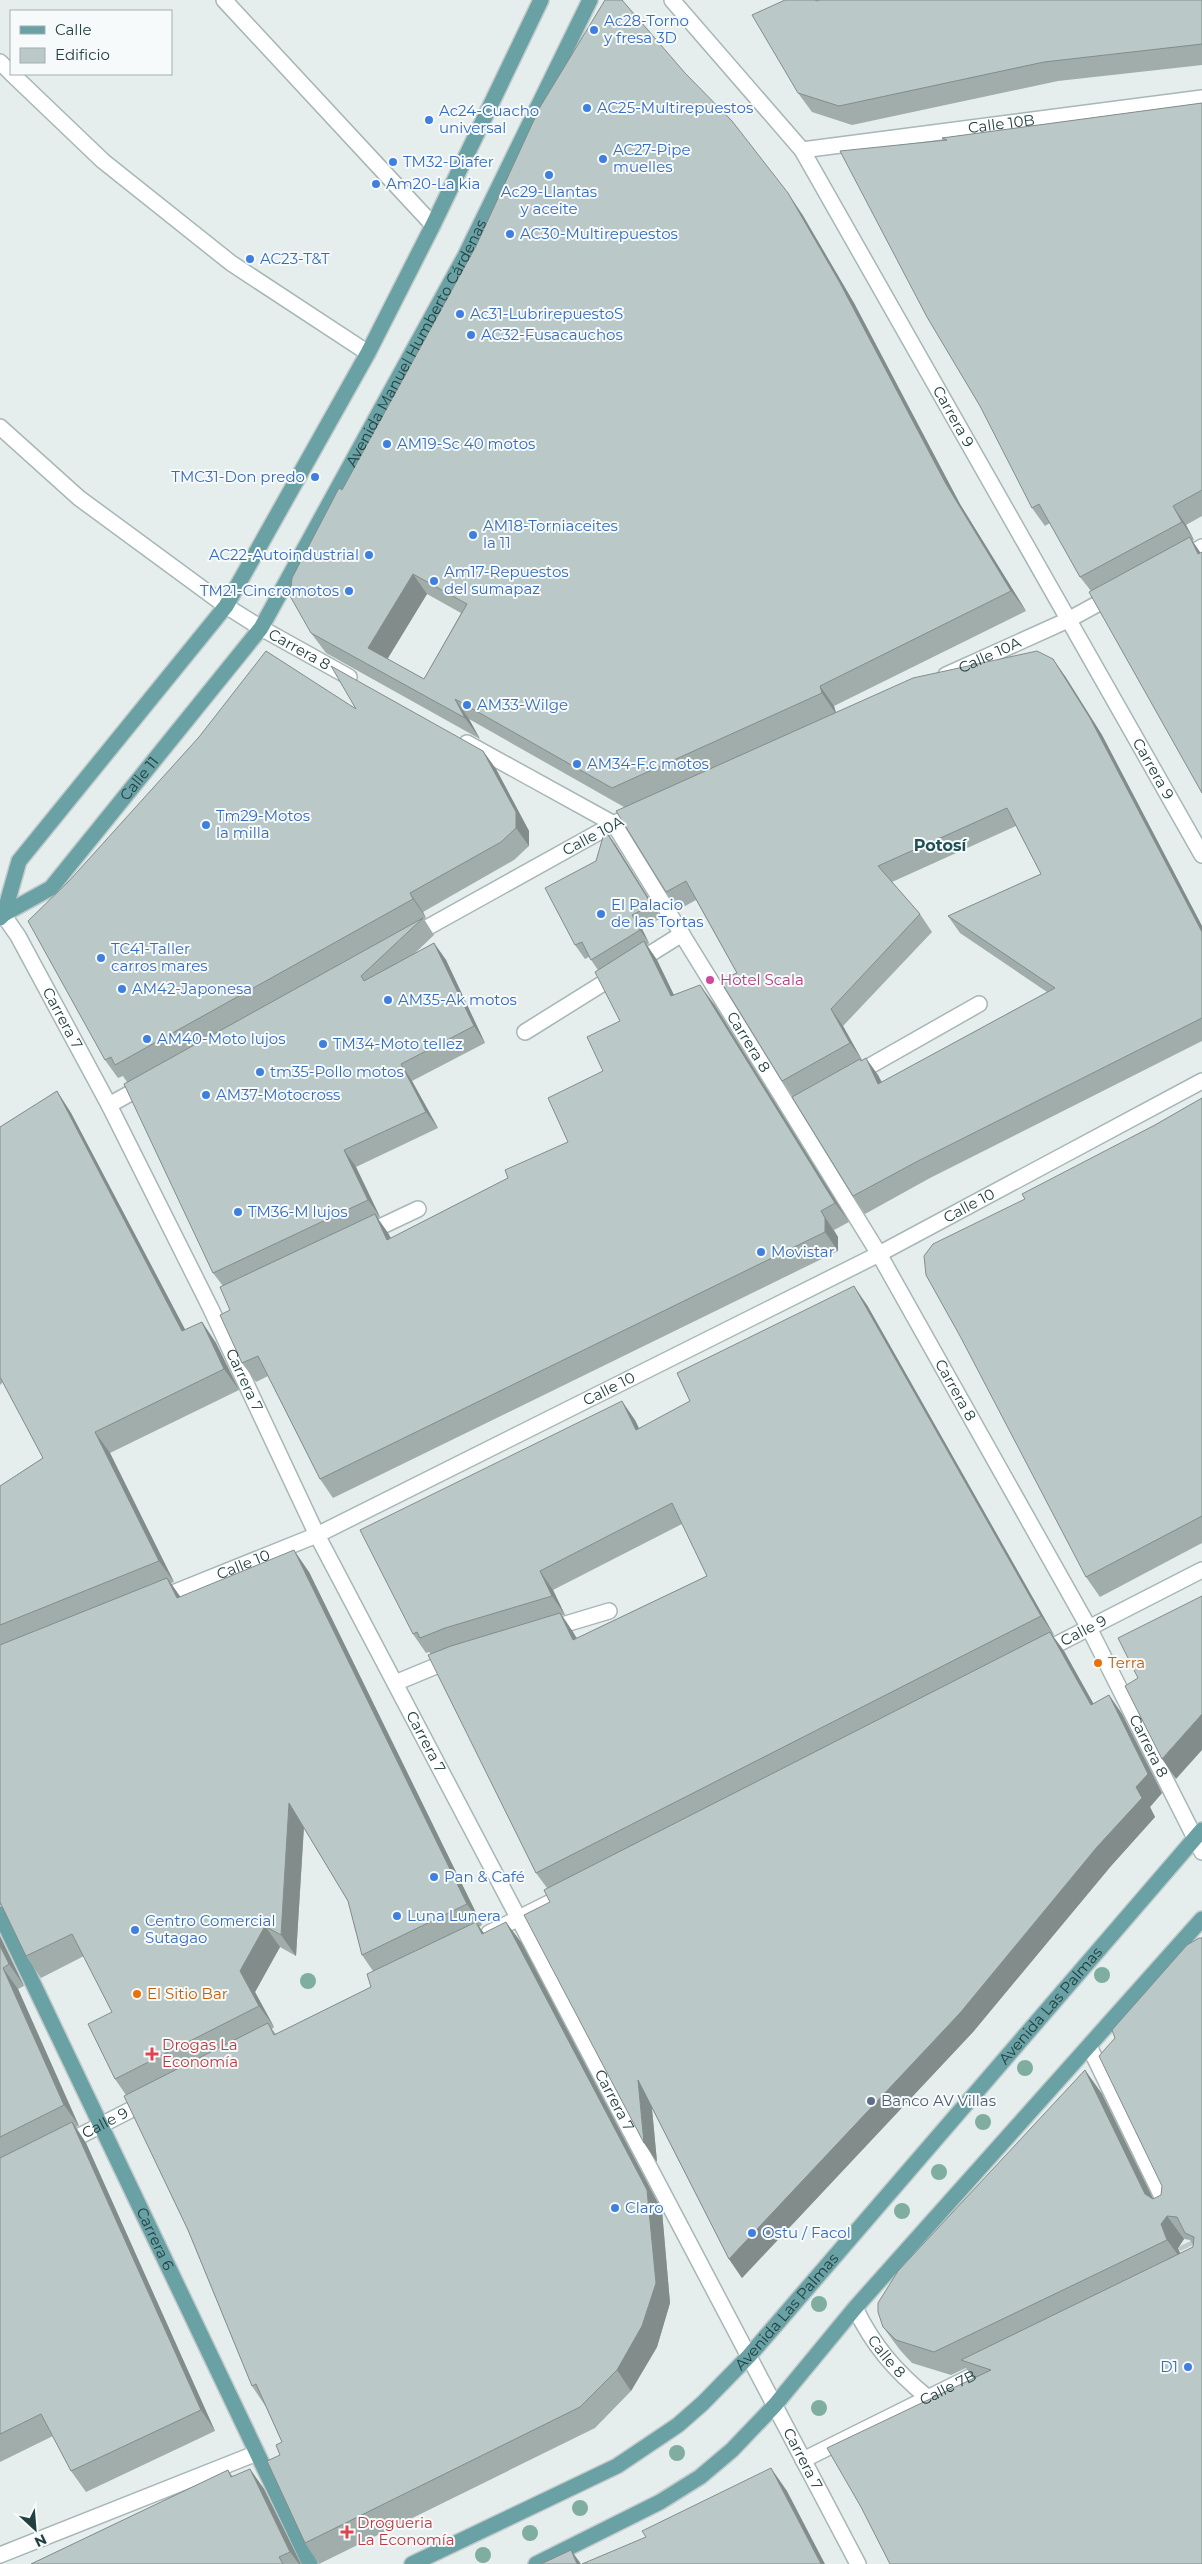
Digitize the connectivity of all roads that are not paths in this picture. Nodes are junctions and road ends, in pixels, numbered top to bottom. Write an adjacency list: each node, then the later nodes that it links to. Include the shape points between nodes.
1 (224, 0): 10 (street)
2 (541, 0): 10 (main road)
3 (590, 0): 18 (main road, Avenida Manuel Humberto Cárdenas, via 465,256)
4 (672, 0): 9 (street, Carrera 9)
5 (0, 62): 6 (street)
6 (10, 71)
7 (14, 75): 11 (street, via 103,161 231,263)
8 (1202, 98): 9 (street, Calle 10B)
9 (802, 150): 17 (street, Carrera 9)
10 (433, 225): 11 (main road)
11 (368, 353): 16 (main road)
12 (0, 427): 16 (street, Carrera 8, via 79,498)
13 (1202, 547): 14 (street)
14 (1169, 566)
15 (1127, 588): 17 (street, Calle 10A)
16 (226, 606): 18 (street, Carrera 8); 25 (main road, via 19,861)
17 (1068, 620): 19 (street, Calle 10A); 24 (street, Carrera 9)
18 (261, 628): 20 (street, Carrera 8); 25 (main road, Calle 11, via 51,888)
19 (932, 681)
20 (362, 684)
21 (458, 738): 23 (street, Carrera 8)
22 (632, 816): 23 (street, Calle 10A)
23 (614, 824): 26 (street, Carrera 8); 27 (street, Calle 10A)
24 (1202, 855)
25 (1, 914): 34 (street, Carrera 7, via 18,936)
26 (682, 934): 29 (street); 35 (street, Carrera 8)
27 (396, 945)
28 (979, 1004): 32 (street)
29 (525, 1032)
30 (161, 1076): 34 (street)
31 (1202, 1080): 38 (street, Calle 10)
32 (842, 1082)
33 (808, 1102): 35 (street)
34 (109, 1105): 39 (street, Carrera 7, via 214,1304)
35 (791, 1111): 38 (street, Carrera 8)
36 (418, 1209): 37 (street)
37 (354, 1239)
38 (878, 1254): 39 (street, Calle 10); 43 (street, Carrera 8)
39 (317, 1535): 41 (street, Calle 10); 47 (street, Carrera 7)
40 (1202, 1570): 43 (street, Calle 9)
41 (141, 1605)
42 (609, 1610): 44 (street)
43 (1089, 1628): 46 (street, Calle 9); 48 (street, Carrera 8)
44 (535, 1633)
45 (470, 1653): 47 (street)
46 (1026, 1659)
47 (395, 1683): 52 (street, Carrera 7)
48 (1199, 1834): 49 (street, Carrera 8); 61 (main road, Avenida Las Palmas)
49 (1202, 1852)
50 (581, 1886): 52 (street)
51 (0, 1914): 57 (main road, Carrera 6)
52 (519, 1918): 54 (street); 61 (street, Carrera 7)
53 (1202, 1918): 55 (main road)
54 (476, 1939)
55 (1089, 2046): 59 (street); 60 (main road)
56 (162, 2094): 57 (street, Calle 9)
57 (101, 2125): 58 (street, Calle 9); 65 (main road, Carrera 6)
58 (50, 2151)
59 (1170, 2213)
60 (855, 2308): 63 (street, Calle 8, via 884,2358); 64 (main road)
61 (749, 2356): 64 (street, Carrera 7); 69 (main road, Avenida Las Palmas, via 684,2419 617,2466)
62 (1008, 2358): 63 (street, Calle 7B)
63 (927, 2397): 66 (street, Calle 7B)
64 (775, 2405): 66 (street, Carrera 7); 70 (main road, via 732,2450 700,2477 660,2502)
65 (257, 2453): 67 (street); 68 (main road, Carrera 6)
66 (803, 2460): 71 (street, Carrera 7)
67 (0, 2555)
68 (310, 2564)
69 (412, 2564)
70 (536, 2564)
71 (858, 2564)

